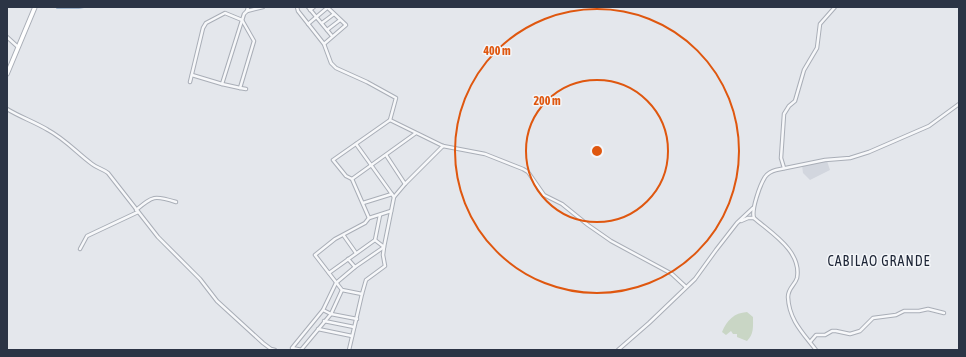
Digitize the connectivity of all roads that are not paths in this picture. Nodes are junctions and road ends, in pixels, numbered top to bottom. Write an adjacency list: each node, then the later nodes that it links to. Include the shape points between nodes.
1 (35, 7): 21 (main road)
2 (248, 7): 10 (street)
3 (264, 7): 10 (street)
4 (297, 7): 16 (street)
5 (308, 7): 9 (street)
6 (314, 7): 9 (street)
7 (836, 7): 36 (street, via 820,24 817,48 804,70 795,101 784,114)
8 (327, 8): 11 (street); 12 (street)
9 (310, 10): 12 (street)
10 (247, 12): 13 (street)
11 (334, 14): 14 (street); 15 (street)
12 (316, 17): 15 (street); 16 (street)
13 (242, 20): 23 (street, via 226,14 206,23); 25 (street); 26 (street, via 254,41)
14 (340, 20): 17 (street); 18 (street, via 346,25)
15 (322, 23): 17 (street)
16 (308, 24): 20 (street)
17 (327, 30): 18 (street)
18 (332, 36): 20 (street)
19 (7, 38): 21 (street)
20 (324, 44): 30 (street, via 330,63 336,68 396,98)
21 (18, 48): 22 (main road)
22 (7, 74)
23 (192, 75): 24 (street); 25 (street)
24 (190, 82)
25 (222, 84): 26 (street)
26 (240, 88): 27 (street)
27 (246, 89)
28 (959, 104): 36 (street, via 929,126 869,152 850,158)
29 (7, 109): 43 (street, via 49,130 93,165 103,169)
30 (390, 120): 31 (street); 32 (street)
31 (416, 133): 33 (street); 34 (street)
32 (356, 144): 35 (street); 37 (street, via 333,160 346,176)
33 (444, 146): 38 (street); 58 (street, via 485,154 528,172 544,195 562,204 611,241 672,274)
34 (386, 155): 35 (street); 38 (street)
35 (371, 165): 37 (street); 39 (street)
36 (784, 168): 42 (street, via 767,175)
37 (352, 179): 41 (street)
38 (405, 184): 39 (street)
39 (393, 196): 41 (street); 44 (street)
40 (176, 202): 43 (street, via 153,197)
41 (364, 203): 46 (street)
42 (753, 208): 47 (street); 48 (street)
43 (137, 211): 52 (street, via 87,236); 71 (street, via 217,301 267,346)
44 (391, 211): 45 (street); 51 (street)
45 (380, 215): 46 (street); 50 (street)
46 (370, 218): 49 (street)
47 (754, 218): 48 (street); 69 (street, via 775,235 794,258 797,276 788,293 788,299 797,327)
48 (737, 223): 58 (street)
49 (344, 236): 53 (street); 56 (street, via 335,239 315,255)
50 (375, 240): 51 (street); 53 (street)
51 (384, 247): 55 (street); 60 (street, via 386,266 366,280)
52 (80, 249)
53 (356, 253): 54 (street)
54 (348, 259): 55 (street); 56 (street)
55 (354, 267): 57 (street)
56 (329, 273): 57 (street)
57 (336, 283): 59 (street); 61 (street)
58 (686, 287): 74 (street)
59 (342, 290): 60 (street); 63 (street)
60 (362, 294): 64 (street)
61 (323, 310): 63 (street); 70 (street)
62 (944, 313): 69 (street, via 930,309 904,311 896,315 873,318 860,331 847,334 832,331 825,335 816,335)
63 (331, 314): 64 (street); 65 (street)
64 (356, 319): 66 (street)
65 (324, 321): 66 (street); 67 (street)
66 (354, 327): 68 (street)
67 (318, 329): 68 (street); 72 (street)
68 (352, 336): 73 (street)
69 (810, 342): 75 (street)
70 (291, 349): 72 (street)
71 (275, 350)
72 (301, 350)
73 (349, 350)
74 (618, 350)
75 (816, 350)

